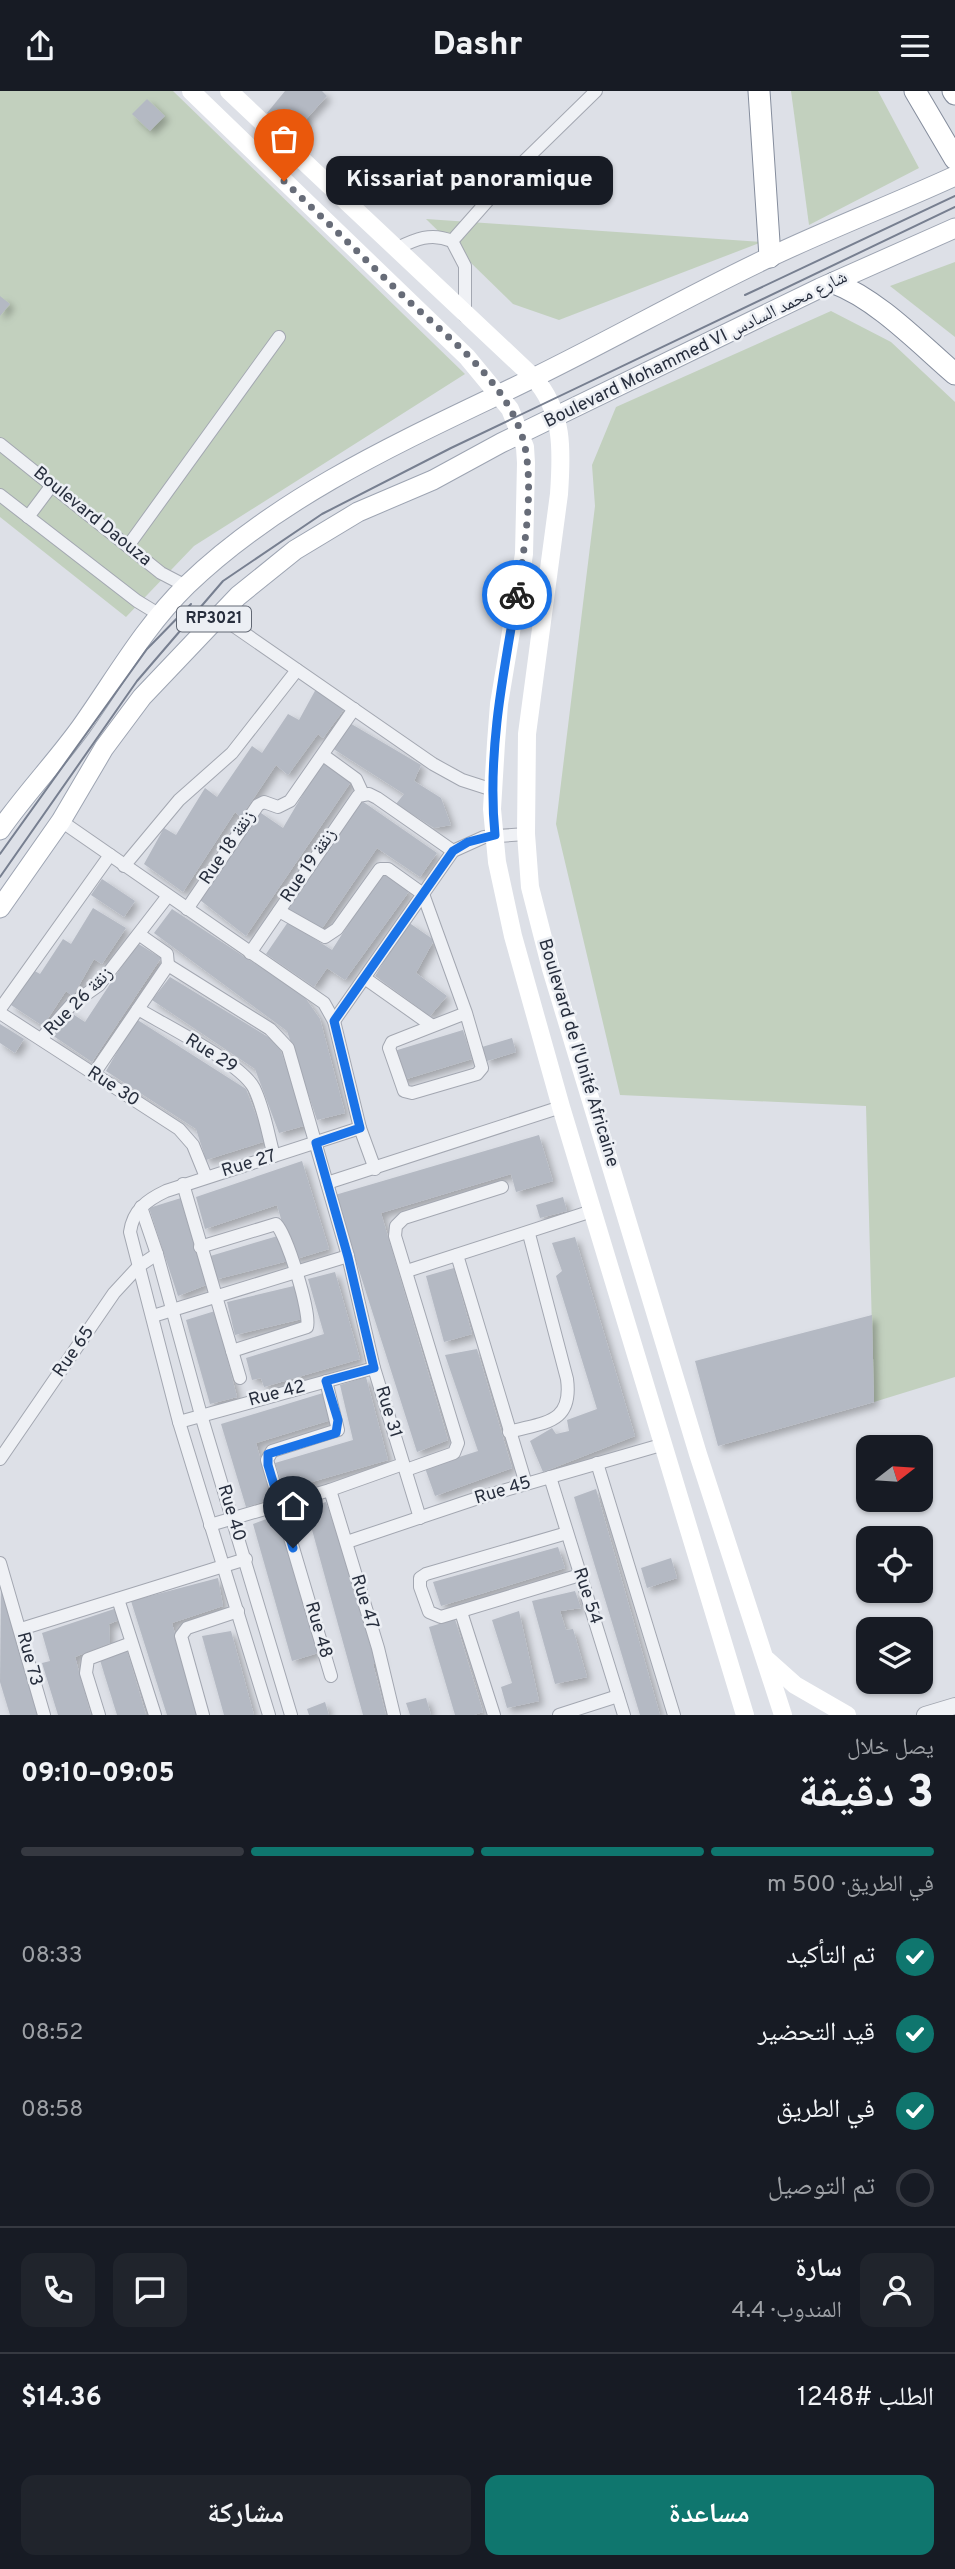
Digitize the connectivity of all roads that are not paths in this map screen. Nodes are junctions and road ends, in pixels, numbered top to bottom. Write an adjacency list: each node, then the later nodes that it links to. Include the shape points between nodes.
1 (191, 91): 17 (main road, Boulevard de l'Unité Africaine)
2 (229, 91): 10 (main road, Boulevard de l'Unité Africaine)
3 (596, 91): 9 (street, via 513,171)
4 (759, 91): 11 (highway)
5 (915, 91): 6 (highway)
6 (955, 159)
7 (955, 176): 11 (main road)
8 (952, 230): 12 (main road, Boulevard Mohammed VI شارع محمد السادس)
9 (452, 241): 10 (street, via 420,237); 13 (street, via 465,266)
10 (395, 249): 13 (main road, Boulevard de l'Unité Africaine)
11 (770, 257): 16 (main road, RP3021)
12 (834, 283): 15 (highway, via 871,302); 18 (main road, Boulevard Mohammed VI شارع محمد السادس / RP3021)
13 (465, 316): 16 (main road, Boulevard de l'Unité Africaine)
14 (279, 338): 24 (street)
15 (955, 374)
16 (533, 377): 17 (main road, RP3021); 18 (main road, Boulevard de l'Unité Africaine)
17 (501, 394): 19 (main road, Boulevard de l'Unité Africaine); 25 (main road, RP3021, via 438,422 310,494 250,533)
18 (557, 416): 19 (main road, Boulevard Mohammed VI شارع محمد السادس / RP3021); 35 (main road, Boulevard de l'Unité Africaine, via 562,457 527,734)
19 (520, 435): 27 (main road, Boulevard Mohammed VI شارع محمد السادس / RP3021, via 330,527 267,572); 31 (main road, Boulevard de l'Unité Africaine, via 526,463 524,554 499,704)
20 (0, 444): 21 (street, Boulevard Daouza)
21 (52, 485): 23 (street); 24 (street, Boulevard Daouza)
22 (0, 495): 23 (street, Boulevard Daouza)
23 (28, 517): 26 (street, Boulevard Daouza)
24 (128, 546): 25 (street, Boulevard Daouza)
25 (186, 586): 26 (main road, RP3021)
26 (160, 615): 34 (main road, RP3021)
27 (218, 615): 28 (street); 33 (main road, Boulevard Mohammed VI شارع محمد السادس / RP3021, via 124,720)
28 (297, 670): 29 (street); 39 (street, via 232,754 179,800)
29 (354, 709): 30 (street, Rue 18 زنقة); 31 (street, via 454,777)
30 (323, 755): 32 (street, via 356,779); 43 (street, Rue 18 زنقة, via 290,801 278,807 264,802 258,805)
31 (493, 790): 36 (main road, Boulevard de l'Unité Africaine)
32 (363, 794): 37 (street); 44 (street, Rue 19 زنقة)
33 (61, 821): 38 (street); 42 (main road, Boulevard Mohammed VI شارع محمد السادس / RP3021)
34 (0, 830)
35 (526, 834): 36 (street); 107 (main road, Boulevard de l'Unité Africaine, via 530,887 551,969)
36 (495, 835): 37 (street); 56 (main road, Boulevard de l'Unité Africaine, via 513,936)
37 (453, 851): 40 (street)
38 (110, 855): 39 (street); 50 (street)
39 (124, 866): 41 (street)
40 (423, 894): 44 (street, via 388,869 380,869 337,929 325,937); 48 (street); 51 (street)
41 (167, 897): 43 (street); 45 (street, Rue 26 زنقة)
42 (0, 908)
43 (187, 909): 46 (street)
44 (279, 911): 46 (street, Rue 19 زنقة)
45 (140, 935): 47 (street, via 167,954); 54 (street, Rue 26 زنقة, via 99,985 72,1004)
46 (250, 953): 52 (street, via 316,996)
47 (168, 965): 49 (street); 58 (street, Rue 31, via 285,1042)
48 (366, 979): 52 (street); 53 (street)
49 (138, 1009): 55 (street); 59 (street, Rue 29, via 249,1080 259,1099)
50 (0, 1011): 54 (street, Rue 30)
51 (466, 1013): 53 (street); 53 (street, via 481,1070 407,1093 401,1087 390,1045)
52 (334, 1021): 57 (street)
53 (431, 1025)
54 (41, 1039): 55 (street, Rue 30)
55 (93, 1075): 61 (street, Rue 30, via 179,1129 193,1145)
56 (561, 1107): 60 (street); 66 (main road, Boulevard de l'Unité Africaine)
57 (360, 1128): 58 (street, Rue 27); 60 (street)
58 (316, 1143): 59 (street, Rue 27); 62 (street, Rue 31)
59 (274, 1156): 61 (street, Rue 27)
60 (374, 1169): 62 (street)
61 (206, 1177): 63 (street, Rue 27)
62 (327, 1183): 71 (street, Rue 31)
63 (183, 1184): 65 (street, Rue 27); 68 (street)
64 (502, 1187): 73 (street, via 401,1220 395,1231)
65 (141, 1207): 69 (street, Rue 40); 72 (street, Rue 40, via 130,1232)
66 (592, 1211): 67 (street); 85 (main road, Boulevard de l'Unité Africaine)
67 (529, 1234): 70 (street); 84 (street, via 568,1379 569,1401 558,1417)
68 (200, 1247): 74 (street, via 276,1224); 75 (street)
69 (157, 1254): 72 (street, Rue 65); 76 (street, Rue 40)
70 (457, 1255): 73 (street); 84 (street)
71 (348, 1257): 74 (street); 79 (street, Rue 31)
72 (139, 1266): 77 (street, Rue 40); 86 (street, Rue 65, via 114,1293)
73 (407, 1271): 88 (street, via 458,1443 454,1453)
74 (296, 1274): 75 (street); 78 (street, via 307,1327)
75 (216, 1297): 76 (street); 78 (street)
76 (172, 1310): 77 (street); 82 (street, Rue 40)
77 (153, 1316): 83 (street, Rue 40)
78 (232, 1351): 80 (street)
79 (374, 1368): 81 (street, Rue 42); 88 (street, Rue 31)
80 (240, 1378)
81 (326, 1381): 82 (street, Rue 42); 92 (street, Rue 48, via 338,1430 268,1454)
82 (201, 1415): 83 (street, Rue 42); 94 (street, Rue 40)
83 (179, 1422): 95 (street, Rue 40)
84 (509, 1432): 90 (street)
85 (661, 1445): 87 (street, Rue 45); 122 (main road, Boulevard de l'Unité Africaine)
86 (0, 1459)
87 (597, 1463): 89 (street, Rue 45); 121 (street)
88 (404, 1467): 91 (street); 93 (street, Rue 31)
89 (550, 1477): 90 (street, Rue 45); 96 (street, Rue 54)
90 (526, 1484): 93 (street, Rue 45)
91 (330, 1490): 92 (street); 97 (street, Rue 47)
92 (280, 1503): 94 (street); 108 (street, Rue 48)
93 (419, 1518): 97 (street, Rue 45)
94 (233, 1519): 95 (street); 98 (street, Rue 40)
95 (210, 1525): 100 (street, Rue 40)
96 (567, 1532): 101 (street, Rue 54); 104 (street, via 422,1576 420,1587 433,1615)
97 (347, 1542): 117 (street, Rue 47)
98 (246, 1559): 100 (street); 116 (street, Rue 40)
99 (0, 1563): 105 (street, Rue 73)
100 (224, 1566): 102 (street); 103 (street, Rue 40)
101 (580, 1575): 104 (street); 109 (street, Rue 54)
102 (118, 1599): 105 (street); 106 (street)
103 (238, 1611): 114 (street, via 187,1628 181,1636); 115 (street, Rue 40)
104 (461, 1612): 118 (street)
105 (21, 1629): 111 (street, Rue 73)
106 (131, 1643): 112 (street, via 88,1659 86,1673); 113 (street)
107 (764, 1657): 123 (main road, Boulevard de l'Unité Africaine); 124 (main road, via 795,1685)
108 (331, 1677)
109 (618, 1696): 119 (street); 120 (street, Rue 54)
110 (955, 1706): 125 (street)
111 (44, 1715)
112 (99, 1715)
113 (155, 1715)
114 (203, 1715)
115 (269, 1715)
116 (292, 1715)
117 (394, 1715)
118 (494, 1715)
119 (559, 1715)
120 (624, 1715)
121 (674, 1715)
122 (745, 1715)
123 (783, 1715)
124 (847, 1715)
125 (925, 1715)

